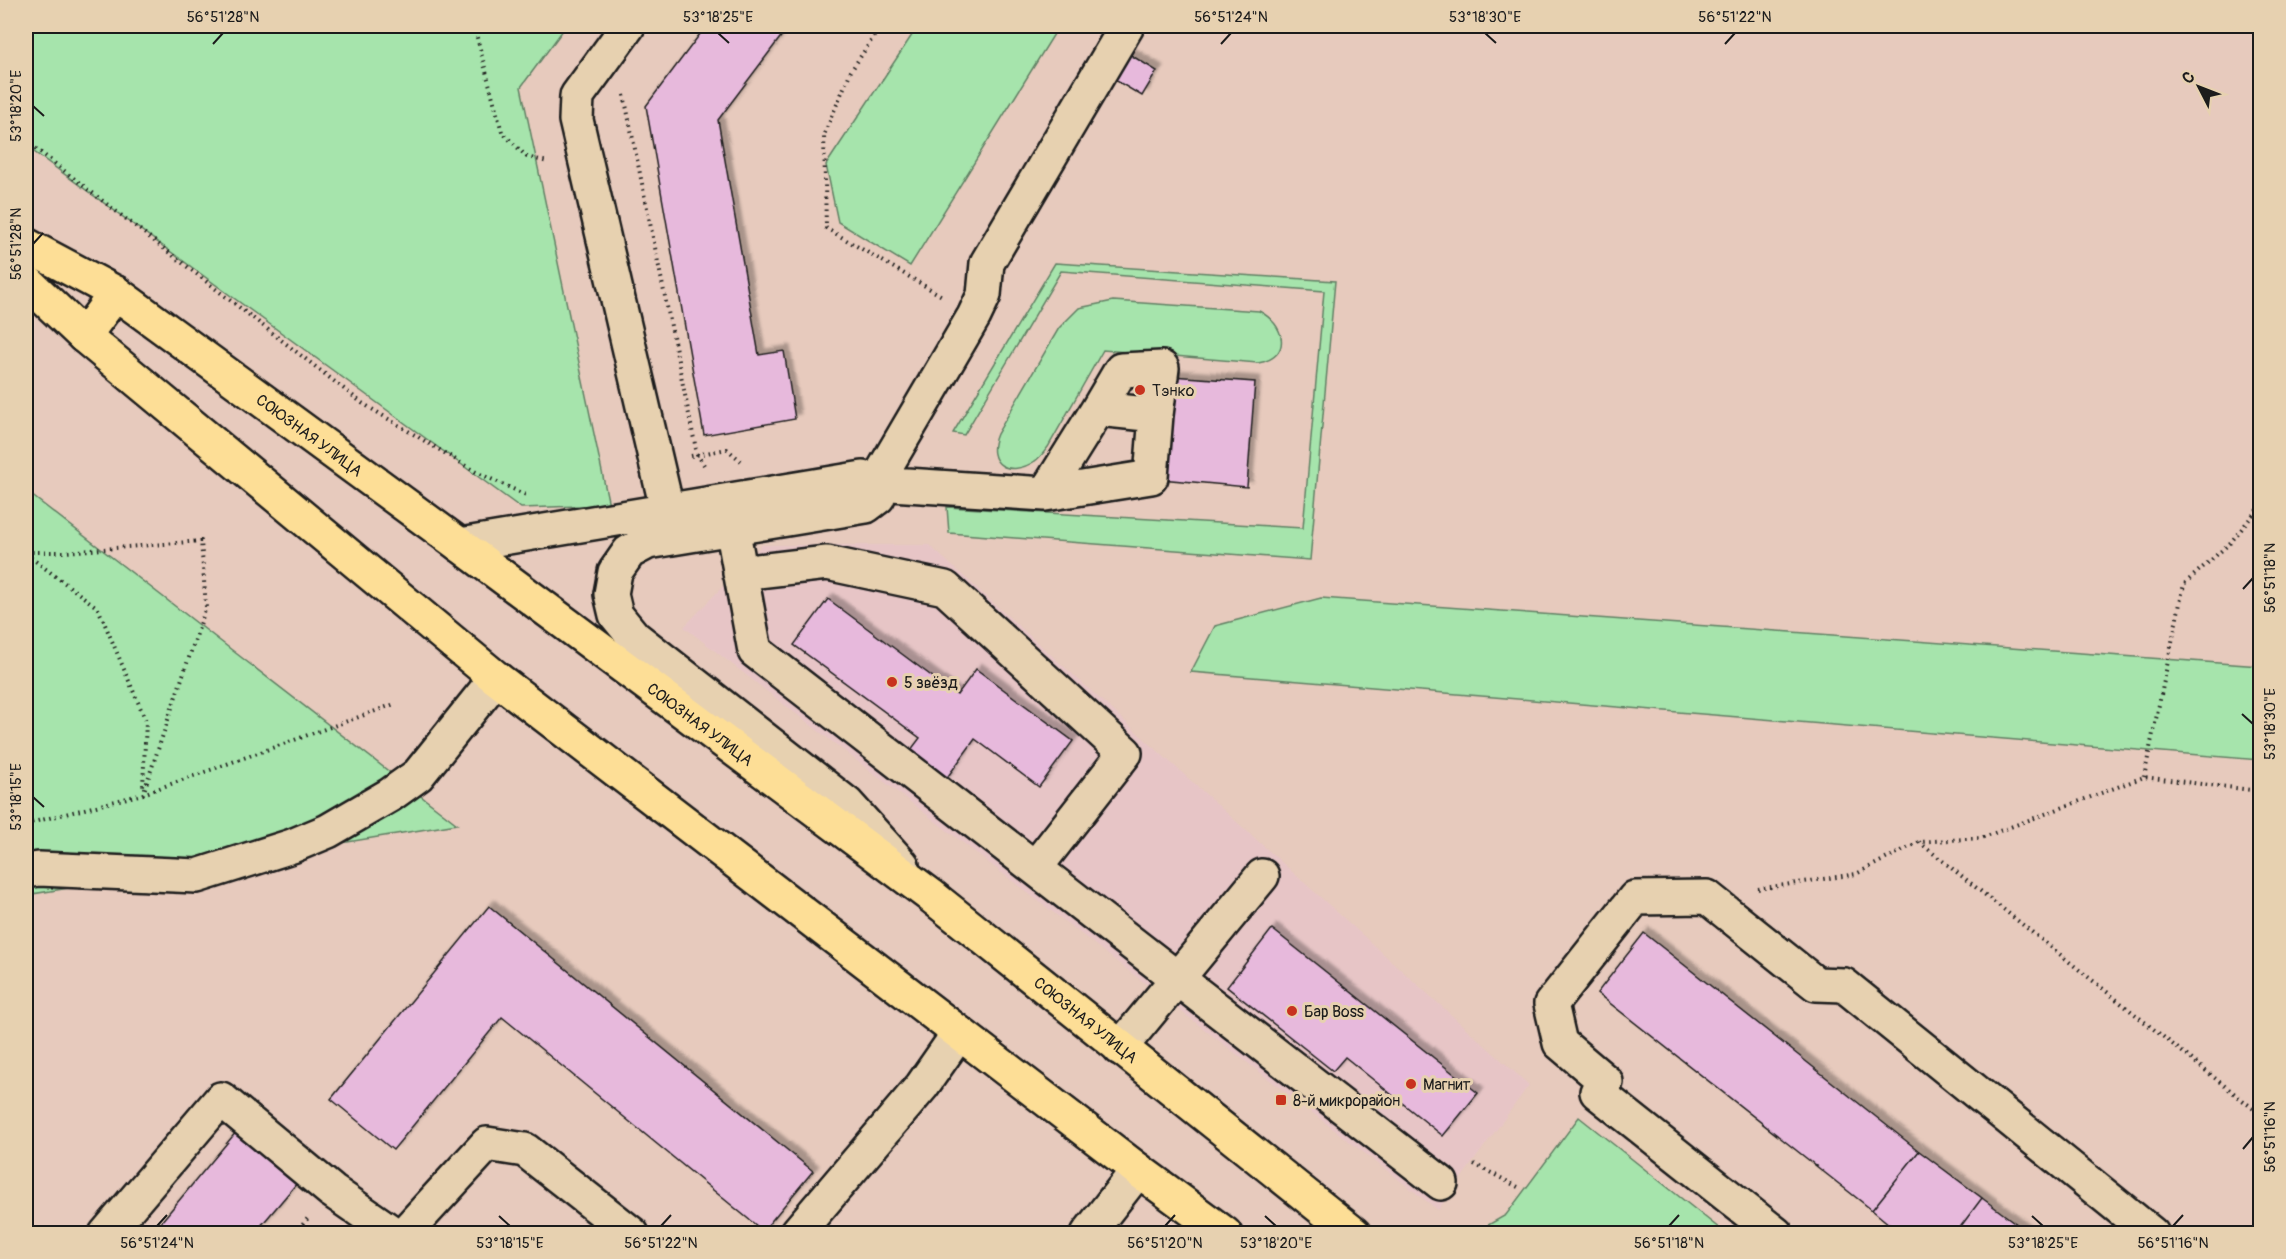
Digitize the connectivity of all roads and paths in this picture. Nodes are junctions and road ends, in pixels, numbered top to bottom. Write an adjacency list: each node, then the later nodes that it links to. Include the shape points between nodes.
1 (477, 26): 7 (path, via 502,132 527,157)
2 (628, 26): 7 (street, via 577,96 576,120)
3 (881, 26): 11 (path, via 851,71 824,135 826,228)
4 (1127, 26): 18 (street, via 987,263 984,296 974,316)
5 (624, 92): 16 (path)
6 (26, 141): 20 (path, via 362,403 476,472)
7 (589, 173): 22 (street)
8 (26, 245): 10 (main road, СОЮЗНАЯ УЛИЦА)
9 (26, 281): 12 (main road)
10 (116, 293): 12 (main road); 24 (main road, СОЮЗНАЯ УЛИЦА)
11 (943, 297)
12 (84, 336): 27 (main road)
13 (1098, 409): 14 (street); 14 (street, via 1121,370 1162,369); 19 (street)
14 (1156, 415): 19 (street, via 1151,477)
15 (727, 448): 17 (path)
16 (697, 454)
17 (748, 466)
18 (876, 483): 19 (street); 22 (street, via 863,478); 23 (street, via 878,497 866,506)
19 (1045, 494)
20 (535, 499)
21 (2260, 506): 29 (path, via 2231,542 2184,584)
22 (670, 523): 23 (street); 24 (street); 37 (street, via 629,552 615,572 611,594 616,615 634,637 847,804)
23 (732, 527): 26 (street)
24 (460, 545): 37 (main road, СОЮЗНАЯ УЛИЦА)
25 (26, 553): 31 (path, via 98,608 146,721); 31 (path, via 201,541 206,607)
26 (740, 573): 34 (street, via 755,651); 34 (street, via 827,563 945,588 1125,753)
27 (496, 678): 35 (street, via 418,775 328,831 292,846 196,876); 40 (main road)
28 (395, 704): 31 (path)
29 (2144, 777): 30 (path); 33 (path, via 1981,838)
30 (2260, 791)
31 (143, 794): 32 (path)
32 (26, 824)
33 (1919, 842): 38 (path, via 1856,874); 42 (path)
34 (1035, 868): 39 (street)
35 (26, 871)
36 (1262, 876): 39 (street)
37 (930, 895): 41 (main road, СОЮЗНАЯ УЛИЦА)
38 (1707, 897): 53 (street, via 1635,898 1551,1004 1560,1043 1606,1082 1597,1092); 54 (street, via 1816,984 1844,985)
39 (1177, 978): 41 (street); 44 (street)
40 (959, 1033): 43 (main road); 49 (street, via 922,1086)
41 (1120, 1048): 52 (main road, СОЮЗНАЯ УЛИЦА)
42 (2260, 1114)
43 (1138, 1170): 50 (street); 51 (main road)
44 (1441, 1183)
45 (106, 1233): 46 (street, via 221,1099 332,1191)
46 (394, 1233)
47 (404, 1233): 48 (street, via 488,1144 525,1150)
48 (632, 1233)
49 (796, 1233)
50 (1088, 1233)
51 (1225, 1233)
52 (1354, 1233)
53 (1776, 1233)
54 (2152, 1233)

